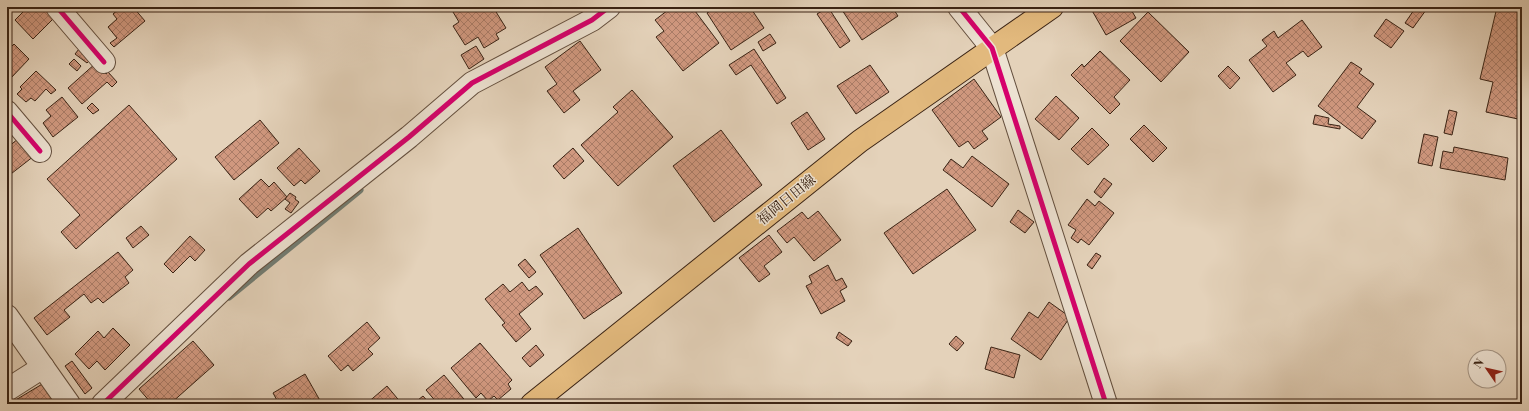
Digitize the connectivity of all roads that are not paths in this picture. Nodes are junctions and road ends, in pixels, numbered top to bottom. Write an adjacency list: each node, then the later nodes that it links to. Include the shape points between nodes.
1 (57, 7): 6 (street)
2 (609, 7): 13 (street, via 592,20 472,83 249,264)
3 (959, 7): 5 (street)
4 (1052, 7): 5 (main road, 福岡日田線)
5 (992, 48): 14 (main road, 福岡日田線, via 860,141); 15 (street)
6 (104, 62)
7 (7, 112): 8 (street)
8 (40, 151)
9 (7, 316): 10 (street)
10 (43, 367): 11 (street); 12 (street)
11 (7, 390)
12 (69, 404)
13 (103, 404)
14 (532, 404)
15 (1106, 404)

